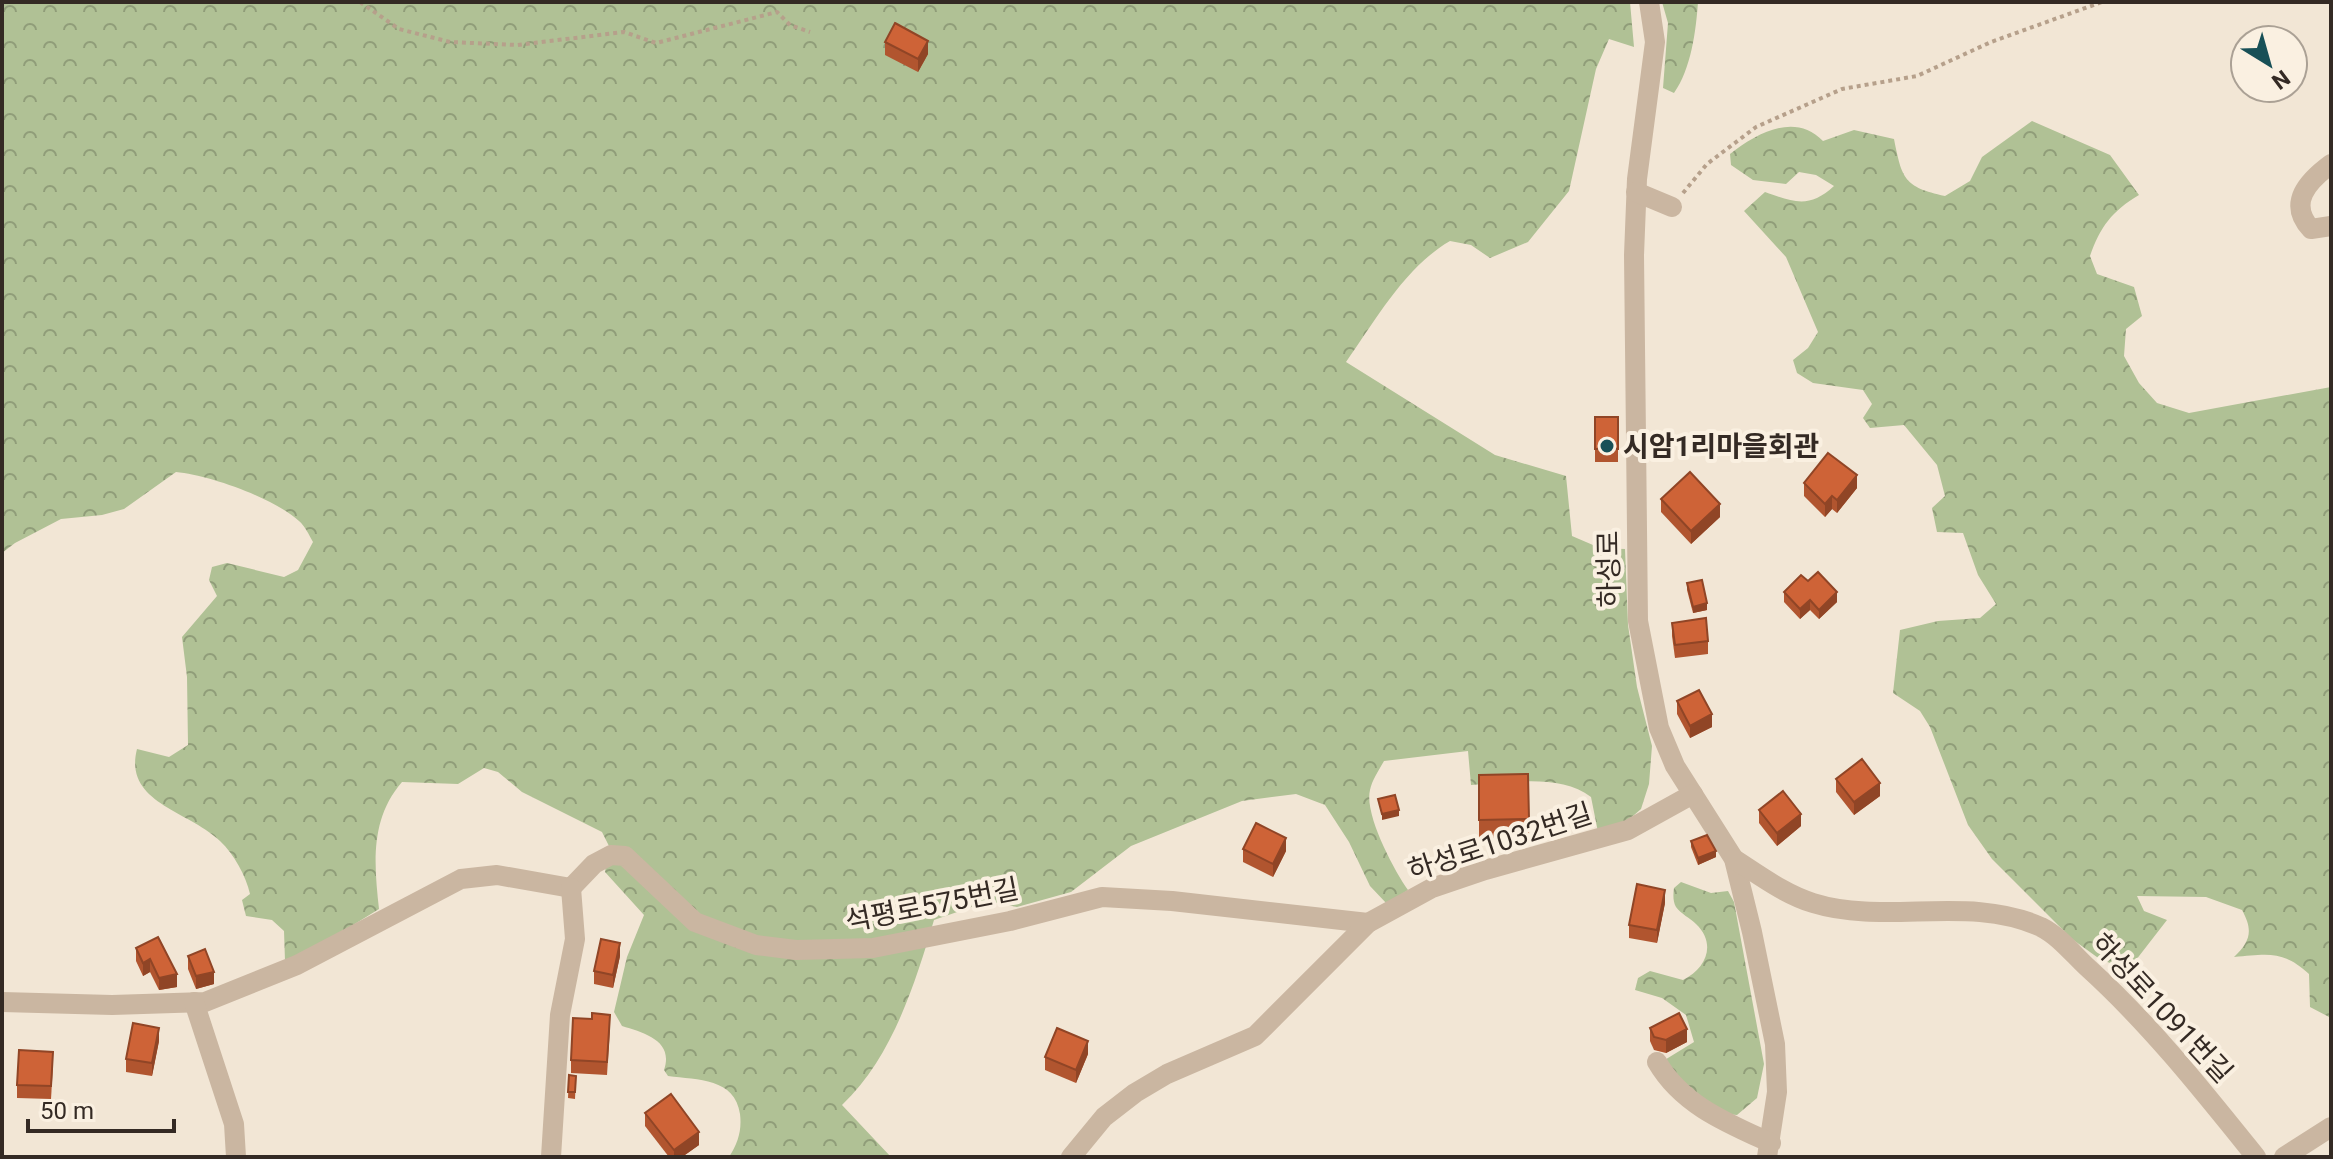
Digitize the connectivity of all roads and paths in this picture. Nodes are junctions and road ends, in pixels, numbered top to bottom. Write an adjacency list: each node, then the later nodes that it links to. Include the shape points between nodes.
1 (360, 2): 4 (path, via 399,29 450,42 517,45 624,32 656,43 777,12 790,25)
2 (1649, 2): 6 (street, 하성로, via 1655,42)
3 (2102, 2): 7 (path, via 1991,42 1917,76 1842,89 1756,127 1707,164)
4 (810, 32)
5 (2331, 164): 8 (street, via 2302,192 2299,206 2311,229)
6 (1636, 192): 7 (street); 9 (street, 하성로, via 1638,621 1659,728)
7 (1672, 207)
8 (2331, 226)
9 (1693, 794): 10 (street, 하성로); 13 (street, 하성로1032번길, via 1628,830 1445,884)
10 (1734, 859): 12 (street, 하성로, via 1776,887 1813,903); 18 (street, 하성로, via 1775,1044 1777,1092)
11 (571, 888): 13 (street, 석평로575번길, via 594,864 611,855 625,856 695,922 756,945 796,950 873,948 1102,897); 15 (street, via 497,875 461,879 297,965); 20 (street, via 575,939 560,1015)
12 (1868, 911): 22 (street, 하성로1091번길, via 1979,912 2044,928 2132,1009)
13 (1368, 923): 21 (street, 하성로1032번길, via 1255,1036 1135,1093 1104,1117)
14 (2, 1002): 15 (street)
15 (194, 1002): 19 (street, via 234,1124)
16 (1657, 1062): 18 (street, via 1680,1093)
17 (2331, 1127): 23 (street)
18 (1769, 1150)
19 (236, 1157)
20 (551, 1157)
21 (1071, 1157)
22 (2256, 1157)
23 (2284, 1157)

